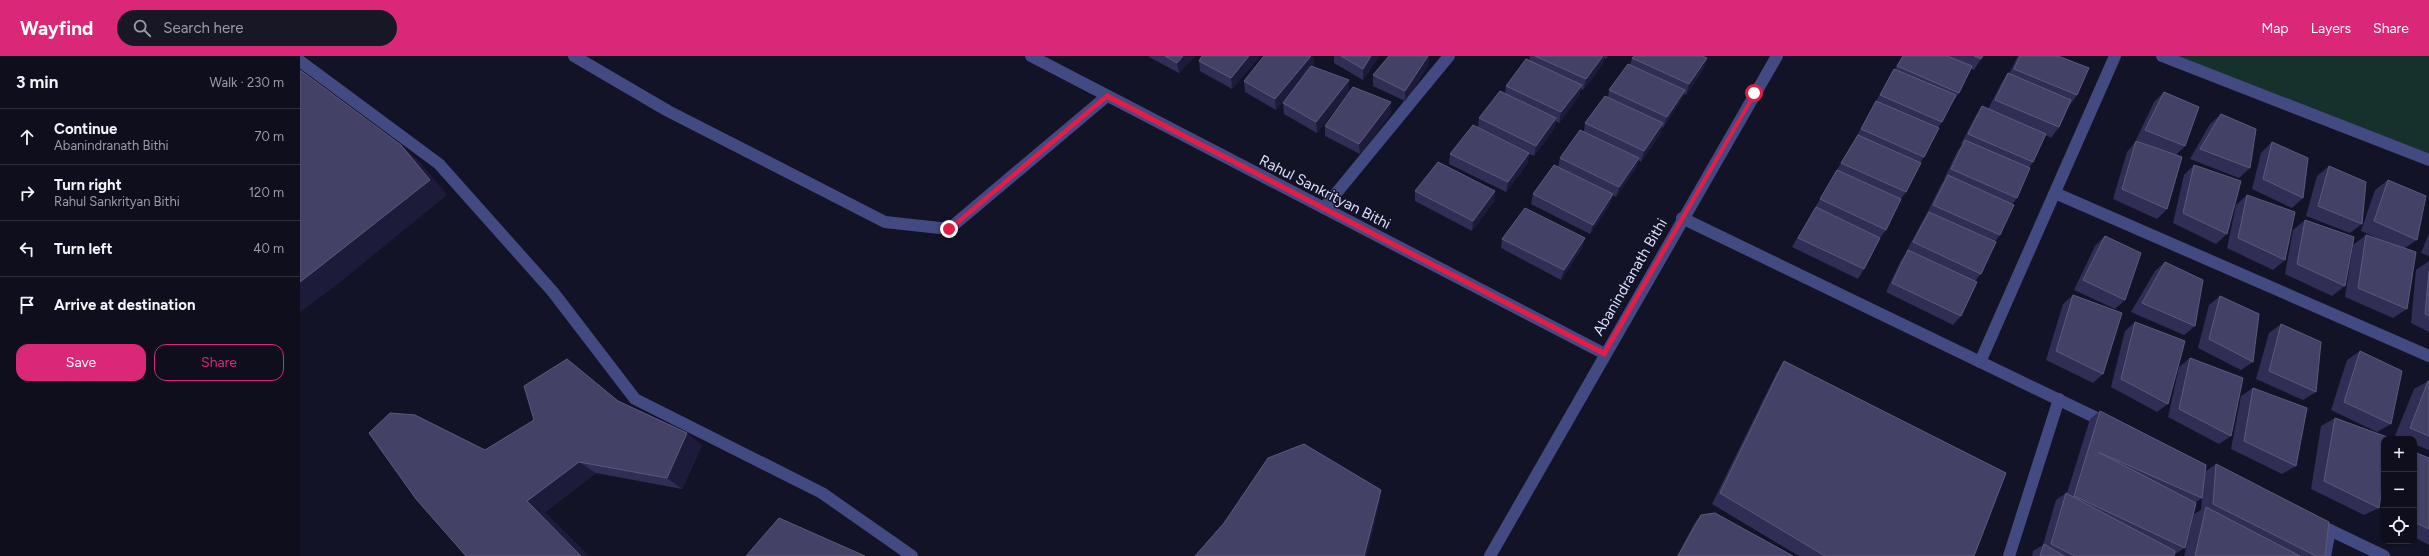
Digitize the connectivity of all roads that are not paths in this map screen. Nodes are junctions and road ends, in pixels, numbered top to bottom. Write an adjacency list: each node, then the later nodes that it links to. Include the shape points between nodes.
1 (574, 56): 8 (street, via 668,111 885,222 949,229)
2 (1031, 56): 8 (street, Rahul Sankrityan Bithi)
3 (1449, 56): 11 (street)
4 (1776, 56): 12 (street, Abanindranath Bithi)
5 (2115, 56): 10 (street)
6 (2162, 56): 9 (street)
7 (300, 61): 20 (street, via 439,164 553,292 635,399 822,493)
8 (1107, 96): 11 (street, Rahul Sankrityan Bithi)
9 (2429, 160)
10 (2055, 193): 14 (street); 15 (street)
11 (1324, 208): 13 (street, Rahul Sankrityan Bithi)
12 (1682, 218): 13 (street, Abanindranath Bithi); 15 (street)
13 (1605, 354): 21 (street, Abanindranath Bithi)
14 (2429, 356)
15 (1980, 362): 16 (street)
16 (2059, 399): 17 (street); 22 (street)
17 (2116, 427)
18 (2302, 516): 19 (street)
19 (2330, 530): 23 (street); 24 (street)
20 (912, 556)
21 (1490, 556)
22 (2009, 556)
23 (2325, 556)
24 (2384, 556)

